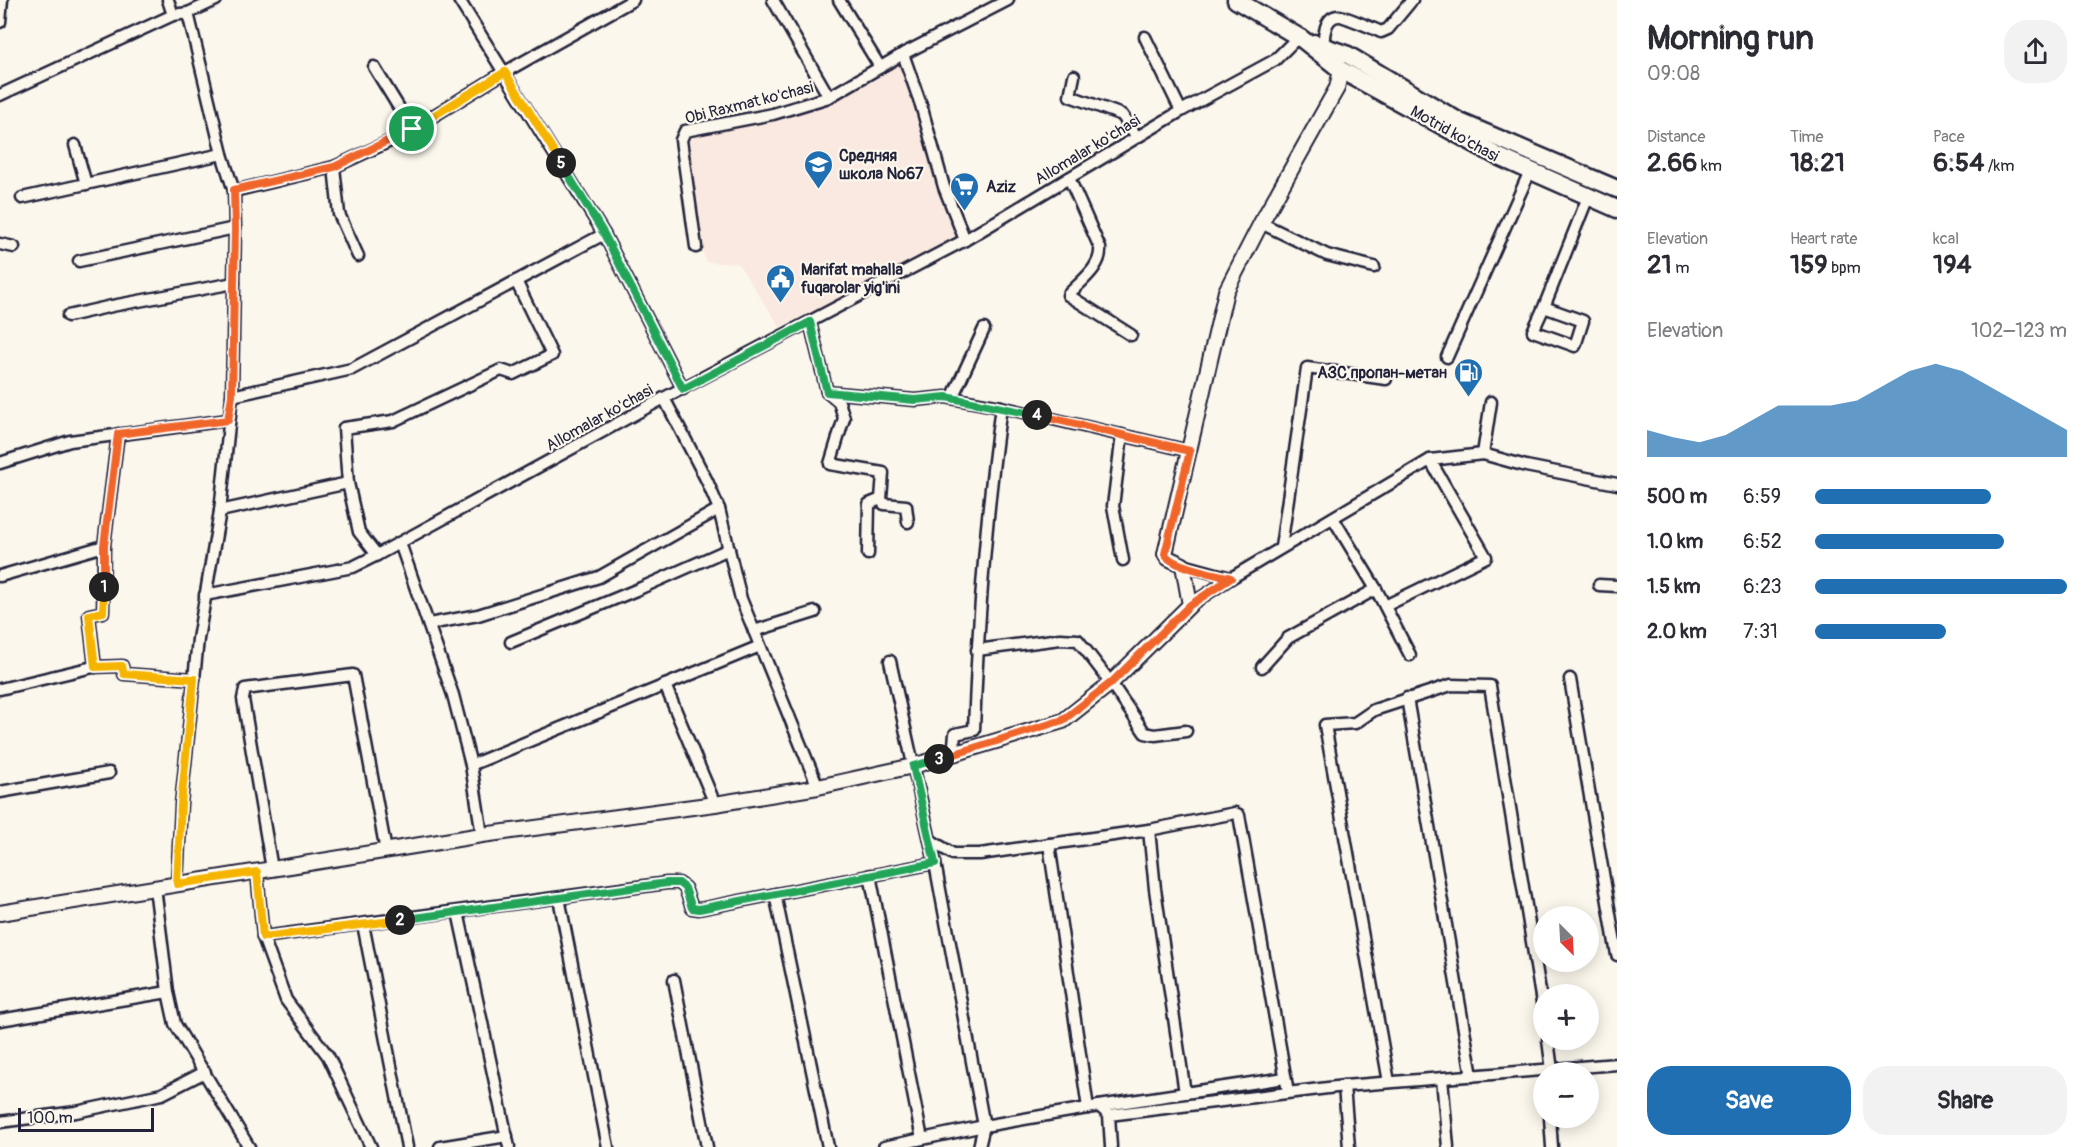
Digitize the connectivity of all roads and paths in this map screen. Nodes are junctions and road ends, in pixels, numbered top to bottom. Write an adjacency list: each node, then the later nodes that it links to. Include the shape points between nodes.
1 (2, 0): 13 (street)
2 (168, 0): 12 (street)
3 (216, 0): 11 (street)
4 (459, 0): 21 (street)
5 (633, 0): 21 (street)
6 (773, 0): 24 (street)
7 (839, 0): 18 (street)
8 (1008, 0): 17 (street, Obi Raxmat ko'chasi)
9 (1236, 0): 15 (main road, Motrid ko'chasi)
10 (1412, 0): 16 (street, via 1381,32 1341,16 1332,18 1324,32)
11 (188, 13): 12 (street); 29 (street)
12 (173, 15): 23 (street)
13 (0, 22)
14 (1145, 37): 25 (street)
15 (1300, 38): 16 (main road, Motrid ko'chasi); 20 (main road, Motrid ko'chasi); 25 (street, Allomalar ko'chasi, via 1275,60)
16 (1324, 46): 34 (main road, Motrid ko'chasi, via 1348,55 1460,122)
17 (903, 54): 18 (street, Obi Raxmat ko'chasi); 42 (street, via 944,187)
18 (880, 67): 24 (street, Obi Raxmat ko'chasi)
19 (374, 68): 26 (street)
20 (1341, 70): 31 (main road, Motrid ko'chasi); 39 (street, via 1337,88)
21 (505, 72): 26 (street); 41 (street)
22 (1074, 76): 27 (street, via 1070,96 1122,115)
23 (0, 94)
24 (830, 97): 45 (street, Obi Raxmat ko'chasi, via 773,114 685,131 681,140)
25 (1180, 111): 27 (street, Allomalar ko'chasi)
26 (412, 129): 30 (street)
27 (1137, 137): 32 (street, Allomalar ko'chasi)
28 (75, 146): 33 (street)
29 (222, 154): 33 (street); 35 (street)
30 (334, 167): 35 (street); 46 (street, via 339,214)
31 (1530, 171): 36 (main road, Motrid ko'chasi); 56 (street)
32 (1070, 178): 42 (street, Allomalar ko'chasi); 55 (street, via 1101,257 1068,295)
33 (86, 184): 37 (street)
34 (1617, 189)
35 (234, 190): 40 (street)
36 (1588, 197): 38 (main road, Motrid ko'chasi); 51 (street)
37 (22, 198)
38 (1617, 209)
39 (1261, 223): 48 (street, via 1327,255); 68 (street, via 1226,291)
40 (235, 228): 47 (street); 50 (street)
41 (604, 234): 49 (street); 58 (street)
42 (965, 240): 53 (street, Allomalar ko'chasi)
43 (0, 244): 44 (street)
44 (14, 247)
45 (696, 247)
46 (358, 255)
47 (79, 261)
48 (1374, 267)
49 (516, 281): 60 (street, via 352,369); 72 (street, via 552,355 513,374 501,370 393,421 344,428)
50 (234, 283): 52 (street); 60 (street)
51 (1544, 307): 51 (street, via 1533,331 1575,346 1583,321)
52 (68, 316)
53 (810, 322): 58 (street, Allomalar ko'chasi); 59 (street)
54 (984, 329): 62 (street)
55 (1131, 335)
56 (1447, 357)
57 (1386, 379): 81 (street, via 1307,368)
58 (683, 389): 61 (street, Allomalar ko'chasi)
59 (827, 392): 62 (street, via 915,400); 74 (street, via 839,402 844,418 830,464 883,473)
60 (232, 396): 65 (street)
61 (664, 398): 75 (street); 79 (street, Allomalar ko'chasi)
62 (952, 398): 64 (street)
63 (1491, 402): 69 (street)
64 (1001, 407): 67 (street); 100 (street)
65 (228, 420): 66 (street); 76 (street)
66 (118, 434): 71 (street, via 70,441); 80 (street)
67 (1122, 435): 68 (street); 85 (street, via 1113,506)
68 (1190, 451): 86 (street, via 1165,554)
69 (1483, 454): 70 (street); 73 (street)
70 (1430, 460): 77 (street); 94 (street, via 1486,557)
71 (0, 463)
72 (348, 483): 76 (street); 84 (street, via 359,532)
73 (1617, 484)
74 (881, 499): 78 (street, via 884,504 906,506); 83 (street, via 869,504)
75 (719, 509): 82 (street); 96 (street, via 599,577 478,615)
76 (220, 511): 92 (street)
77 (1333, 518): 81 (street); 91 (street)
78 (908, 522)
79 (400, 543): 84 (street, Allomalar ko'chasi); 96 (street)
80 (104, 546): 87 (street); 103 (street, via 103,612 89,615)
81 (1281, 547): 88 (street)
82 (729, 549): 97 (street, via 741,599); 98 (street)
83 (868, 554)
84 (376, 555): 92 (street, Allomalar ko'chasi, via 353,567)
85 (1123, 560)
86 (1183, 565): 88 (street); 93 (street)
87 (0, 576)
88 (1231, 578): 93 (street)
89 (1599, 585): 90 (street)
90 (1617, 586)
91 (1376, 590): 94 (street); 104 (street, via 1288,638)
92 (205, 595): 105 (street)
93 (1190, 605): 107 (street)
94 (1385, 606): 101 (street)
95 (815, 612): 97 (street)
96 (429, 624): 113 (street)
97 (754, 631): 99 (street)
98 (511, 642)
99 (760, 646): 108 (street); 116 (street)
100 (977, 650): 107 (street, via 1078,640); 112 (street, via 974,730 955,734)
101 (1410, 655)
102 (890, 661): 114 (street)
103 (95, 667): 105 (street, via 122,666 124,674); 109 (street)
104 (1262, 667)
105 (194, 679): 128 (street)
106 (1570, 679): 136 (street)
107 (1111, 683): 111 (street, via 1145,734); 112 (street, via 1063,720)
108 (665, 685): 113 (street); 118 (street)
109 (0, 689)
110 (1407, 698): 138 (street, via 1450,685 1490,686); 145 (street); 148 (street, via 1374,710 1354,723 1325,725)
111 (1186, 731)
112 (953, 755): 114 (street)
113 (471, 765): 120 (street)
114 (913, 766): 116 (street); 121 (street)
115 (109, 773): 117 (street)
116 (818, 786): 118 (street)
117 (0, 792)
118 (715, 804): 120 (street)
119 (1149, 830): 122 (street); 146 (street, via 1239,815); 151 (street)
120 (483, 835): 123 (street)
121 (930, 840): 122 (street, via 952,854); 124 (street)
122 (1049, 844): 152 (street)
123 (387, 851): 125 (street); 125 (street, via 353,675 244,689)
124 (935, 863): 127 (street); 155 (street)
125 (272, 869): 126 (street)
126 (257, 872): 128 (street); 135 (street)
127 (870, 875): 130 (street); 157 (street)
128 (177, 884): 129 (street)
129 (155, 887): 133 (street); 139 (street)
130 (775, 894): 131 (street, via 699,909 692,908 685,888 679,883); 165 (street)
131 (559, 898): 132 (street); 163 (street)
132 (458, 912): 134 (street); 158 (street)
133 (0, 913)
134 (363, 924): 135 (street); 161 (street)
135 (263, 937): 160 (street, via 286,1000 328,1056)
136 (1617, 955)
137 (674, 980): 164 (street)
138 (1539, 984)
139 (168, 992): 140 (street); 143 (street, via 176,1024)
140 (0, 1020)
141 (1617, 1064): 142 (street)
142 (1599, 1066)
143 (205, 1072): 154 (street, via 162,1094 76,1112); 159 (street)
144 (1533, 1072): 145 (street)
145 (1472, 1076): 147 (street)
146 (1286, 1078): 150 (street); 151 (street)
147 (1442, 1078): 148 (street); 170 (street)
148 (1389, 1082): 149 (street)
149 (1344, 1086): 150 (street); 169 (street)
150 (1288, 1092): 153 (street)
151 (1185, 1093): 152 (street)
152 (1094, 1107): 153 (street); 155 (street)
153 (1109, 1115): 168 (street)
154 (0, 1122)
155 (984, 1126): 157 (street); 167 (street)
156 (1551, 1128): 171 (street)
157 (922, 1139): 166 (street)
158 (508, 1141): 162 (street)
159 (249, 1147)
160 (371, 1147)
161 (407, 1147)
162 (440, 1147)
163 (608, 1147)
164 (707, 1147)
165 (828, 1147)
166 (884, 1147)
167 (979, 1147)
168 (1112, 1147)
169 (1348, 1147)
170 (1448, 1147)
171 (1552, 1147)

